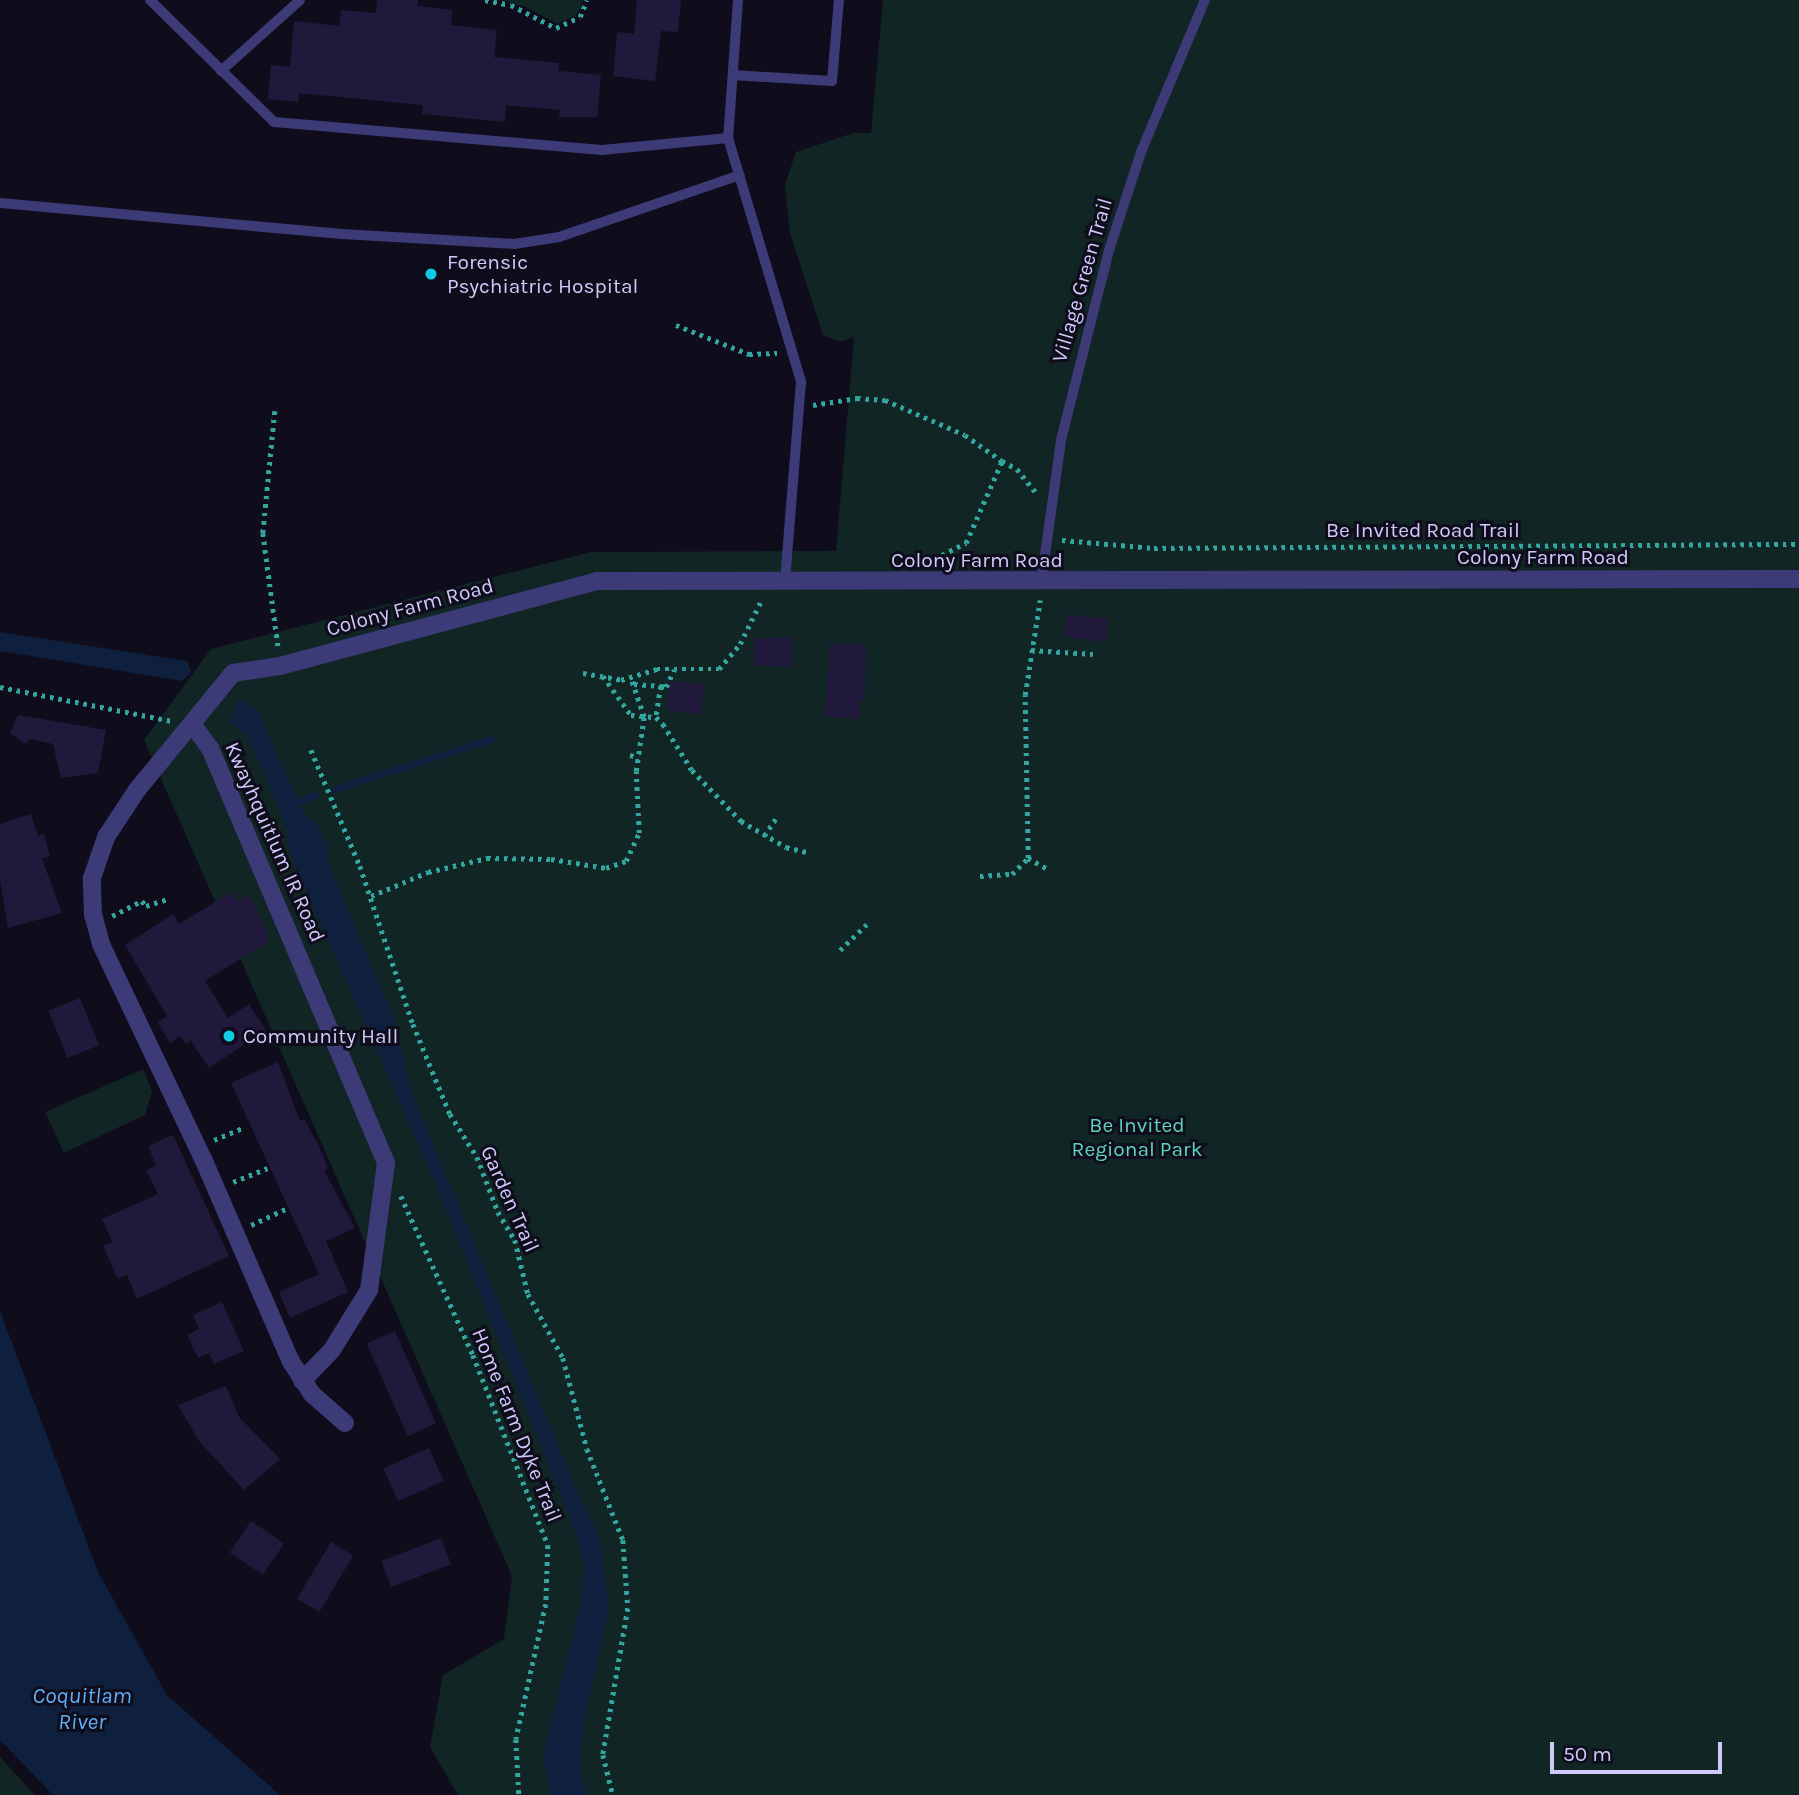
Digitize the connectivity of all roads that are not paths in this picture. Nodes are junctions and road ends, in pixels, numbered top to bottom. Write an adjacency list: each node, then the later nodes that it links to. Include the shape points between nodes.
1 (150, 0): 6 (lane)
2 (300, 0): 6 (lane)
3 (738, 0): 7 (lane)
4 (839, 0): 7 (lane, via 832,81)
5 (1205, 0): 12 (lane, Village Green Trail, via 1125,198 1076,369)
6 (220, 71): 8 (lane, via 274,122 602,150)
7 (733, 75): 8 (lane)
8 (728, 138): 9 (lane)
9 (740, 175): 10 (lane, via 559,237 514,244); 13 (lane, via 801,382)
10 (0, 204)
11 (1799, 579): 12 (street, Colony Farm Road)
12 (1041, 583): 13 (street, Colony Farm Road)
13 (780, 587): 14 (street, Colony Farm Road, via 597,581 280,666 240,671 223,680)
14 (193, 726): 15 (street, Kwayhquitlum IR Road, via 210,748 386,1163 369,1290 332,1350); 15 (street, via 162,757 106,837 92,878 94,919 105,953)
15 (302, 1381): 16 (street)
16 (345, 1423)

